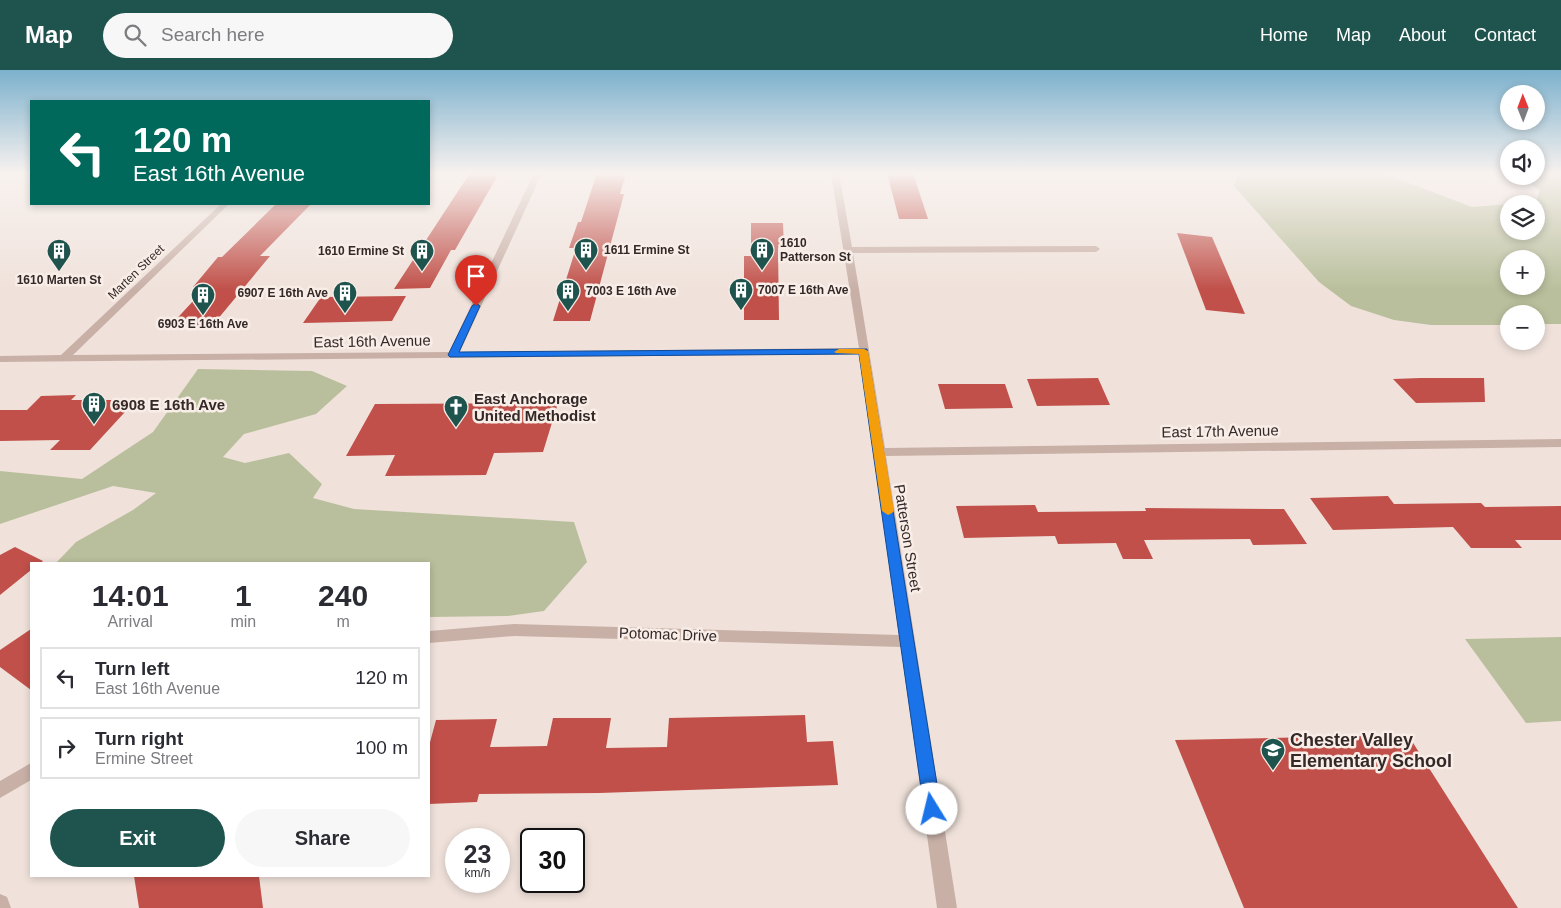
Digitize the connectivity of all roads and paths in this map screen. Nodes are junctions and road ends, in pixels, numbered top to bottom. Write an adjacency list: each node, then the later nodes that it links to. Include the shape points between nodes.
1 (217, 212): 8 (street, Marten Street)
2 (520, 212): 7 (street)
3 (842, 212): 5 (street, Patterson Street)
4 (1096, 249): 5 (street)
5 (848, 250): 6 (street, Patterson Street)
6 (864, 351): 7 (street, East 16th Avenue); 11 (street, Patterson Street)
7 (453, 355): 8 (street, East 16th Avenue)
8 (64, 358): 9 (street, East 16th Avenue)
9 (0, 359)
10 (1561, 443): 11 (street, East 17th Avenue)
11 (879, 452): 13 (street, Patterson Street)
12 (430, 636): 13 (street, Potomac Drive, via 514,630)
13 (908, 641): 18 (street, Patterson Street)
14 (30, 772): 15 (street)
15 (0, 790)
16 (0, 904): 17 (street)
17 (1, 908)
18 (947, 908)

